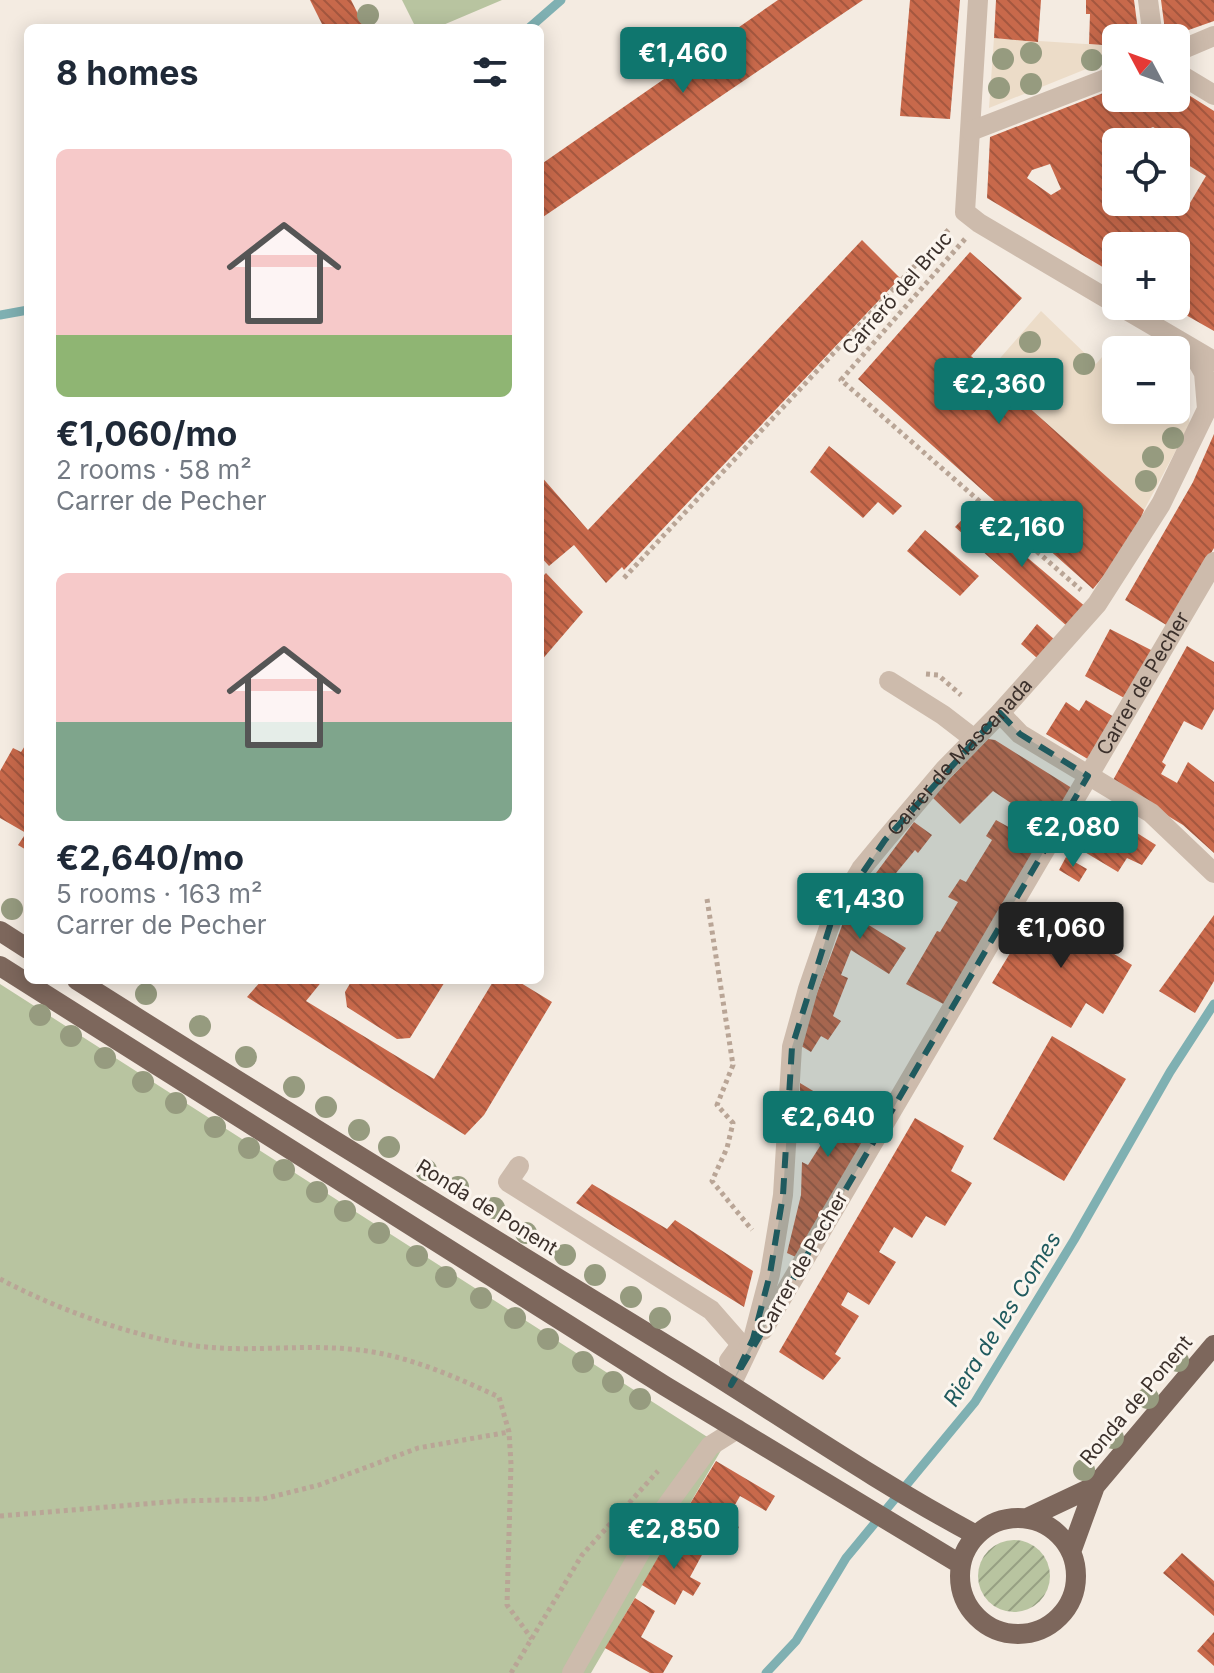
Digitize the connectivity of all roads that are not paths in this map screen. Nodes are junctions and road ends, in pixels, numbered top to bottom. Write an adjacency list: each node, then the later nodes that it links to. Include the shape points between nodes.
1 (978, 0): 9 (street)
2 (1148, 0): 3 (street)
3 (1151, 24)
4 (1214, 36): 5 (street)
5 (1190, 46)
6 (1102, 80): 9 (street)
7 (1190, 80): 8 (street)
8 (1214, 95)
9 (971, 131): 10 (street, via 972,218)
10 (1102, 295)
11 (1143, 320): 12 (street)
12 (1170, 336)
13 (1190, 348): 14 (street); 17 (street, Carrer de Mascanada, via 1204,373 1207,409 1161,504 1097,604)
14 (1214, 361)
15 (1214, 562): 19 (street, Carrer de Pecher)
16 (889, 681): 18 (street)
17 (1000, 713): 19 (street, via 1020,734); 29 (street, Carrer de Mascanada, via 861,869 833,916 792,1047 783,1195 770,1274 753,1339)
18 (969, 735)
19 (1088, 776): 20 (street, via 1151,813); 29 (street, Carrer de Pecher)
20 (1214, 873)
21 (0, 931): 22 (main road)
22 (24, 946)
23 (0, 966): 24 (main road)
24 (24, 981)
25 (29, 984): 30 (main road)
26 (83, 984): 29 (main road, Ronda de Ponent)
27 (519, 1166): 29 (street, via 508,1182 711,1310 740,1346)
28 (1214, 1345): 31 (main road, Ronda de Ponent)
29 (724, 1381): 33 (main road, Ronda de Ponent)
30 (737, 1429): 35 (main road); 36 (street, via 710,1446 665,1508)
31 (1095, 1486): 32 (main road); 34 (main road)
32 (1027, 1518): 33 (main road, via 999,1521); 34 (main road, via 1053,1529)
33 (976, 1535): 35 (main road)
34 (1071, 1552): 35 (main road, via 1076,1582 1071,1601 1052,1624 1024,1634 995,1630 971,1612 962,1594)
35 (960, 1564)
36 (572, 1673)

